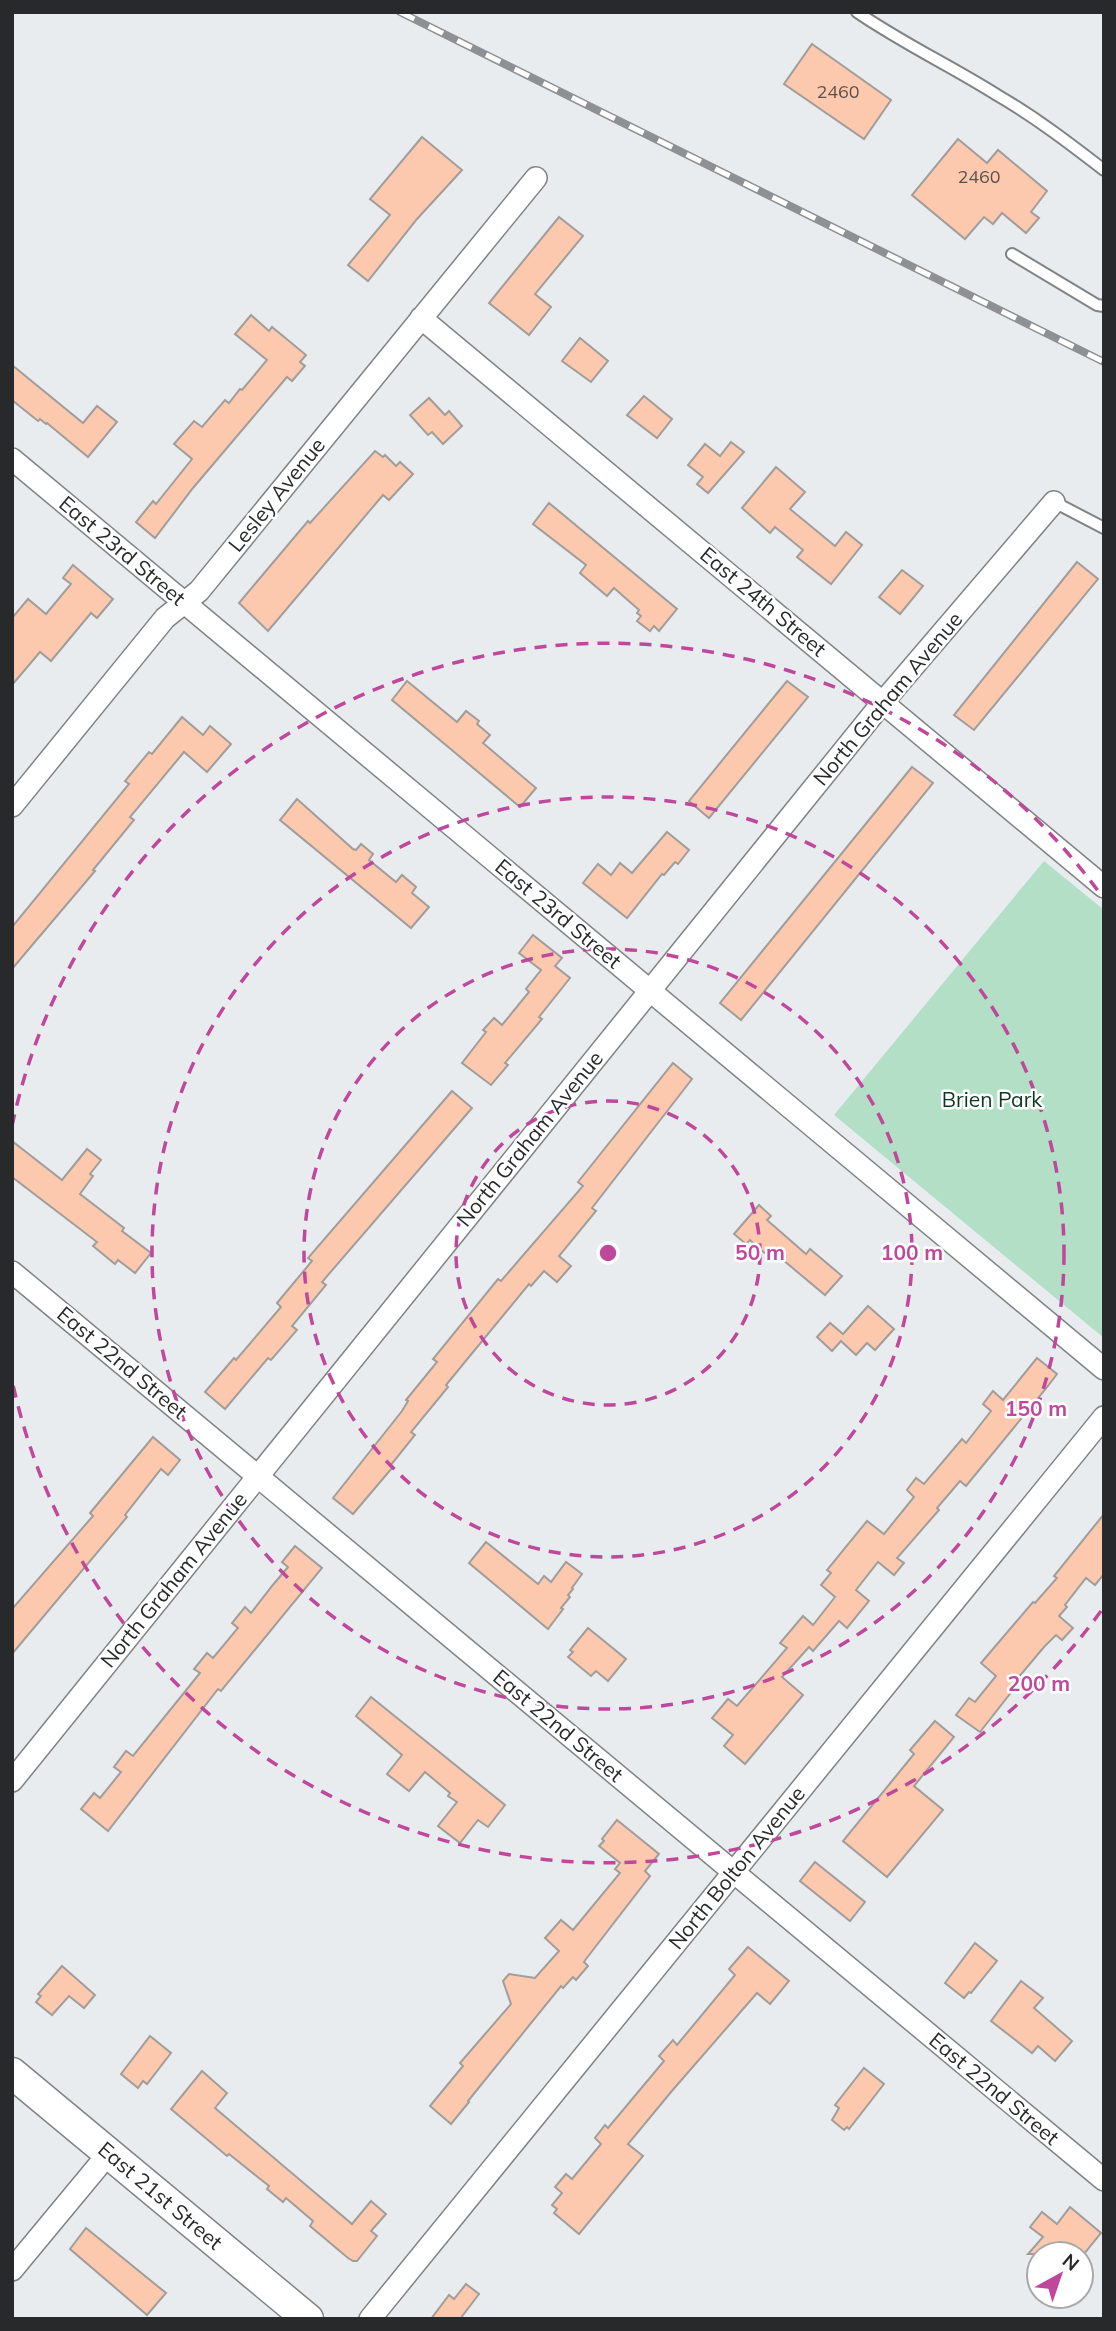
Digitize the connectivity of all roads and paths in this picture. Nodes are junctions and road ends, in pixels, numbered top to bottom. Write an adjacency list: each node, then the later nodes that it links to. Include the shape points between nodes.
1 (857, 12): 2 (lane, via 1055,131)
2 (1104, 170)
3 (536, 177): 6 (street, Lesley Avenue)
4 (1012, 254): 5 (lane)
5 (1104, 306)
6 (421, 318): 10 (street, Lesley Avenue, via 199,591); 11 (street, East 24th Street)
7 (12, 459): 10 (street, East 23rd Street)
8 (1054, 502): 9 (lane); 11 (street, North Graham Avenue)
9 (1104, 528)
10 (184, 602): 12 (street, Lesley Avenue, via 165,618); 14 (street, East 23rd Street)
11 (883, 702): 13 (street, East 24th Street); 14 (street, North Graham Avenue)
12 (12, 806)
13 (1104, 887)
14 (650, 991): 16 (street, East 23rd Street); 18 (street, North Graham Avenue)
15 (12, 1272): 18 (street, East 22nd Street)
16 (1104, 1368)
17 (1104, 1417): 20 (street, North Bolton Avenue)
18 (258, 1476): 19 (street, North Graham Avenue); 20 (street, East 22nd Street)
19 (12, 1781)
20 (733, 1873): 23 (street, East 22nd Street); 26 (street, North Bolton Avenue)
21 (12, 2073): 22 (main road, East 21st Street)
22 (108, 2153): 24 (street); 25 (main road, East 21st Street)
23 (1104, 2180)
24 (12, 2270)
25 (308, 2319)
26 (369, 2319)

